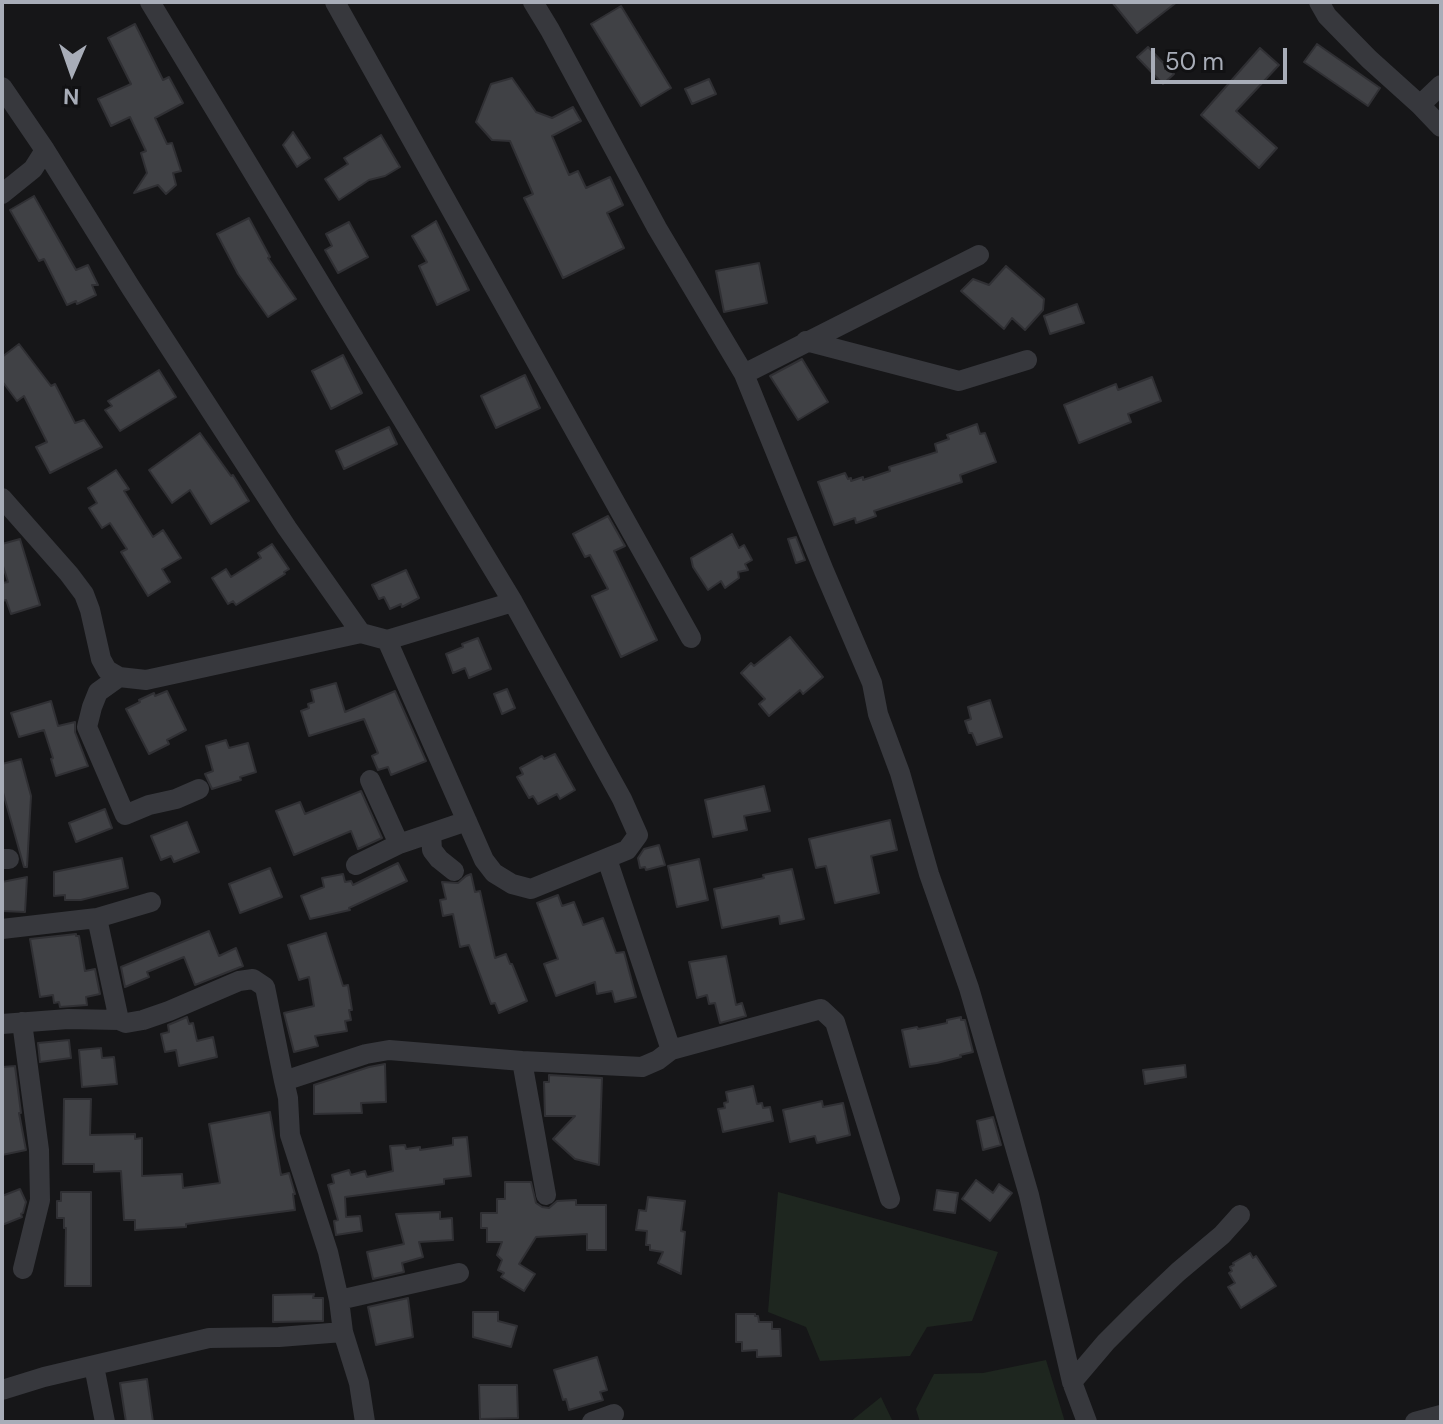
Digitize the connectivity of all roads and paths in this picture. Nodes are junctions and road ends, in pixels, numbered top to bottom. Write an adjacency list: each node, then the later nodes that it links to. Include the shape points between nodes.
1 (150, 2): 16 (street)
2 (335, 2): 18 (street)
3 (533, 2): 14 (street)
4 (1319, 2): 7 (street, via 1369,59)
5 (1441, 85): 7 (street)
6 (2, 87): 9 (street)
7 (1420, 105): 8 (street)
8 (1441, 127)
9 (45, 150): 10 (street, via 33,169); 17 (street, via 254,479)
10 (2, 194)
11 (979, 255): 12 (street)
12 (806, 341): 13 (street, via 959,381); 14 (street)
13 (1027, 360)
14 (744, 374): 45 (street, via 872,683 1029,1195)
15 (2, 498): 20 (street, via 84,594 101,659)
16 (513, 602): 19 (street); 26 (street, via 638,835 627,850)
17 (361, 633): 19 (street); 20 (street, via 146,680)
18 (691, 638)
19 (387, 640): 23 (street)
20 (119, 677): 22 (street, via 98,692 87,727 125,815)
21 (370, 780): 25 (street)
22 (199, 789)
23 (467, 821): 24 (street); 26 (street, via 484,860 512,884 531,889)
24 (431, 833): 25 (street); 28 (street, via 432,850)
25 (399, 844): 27 (street)
26 (607, 859): 34 (street)
27 (356, 865)
28 (454, 871)
29 (151, 902): 30 (street)
30 (97, 918): 31 (street); 32 (street)
31 (2, 929)
32 (119, 1020): 33 (street); 36 (street, via 143,1020 253,979 265,987)
33 (12, 1023): 40 (street, via 39,1150 40,1200)
34 (671, 1050): 35 (street, via 642,1067); 38 (street, via 821,1009 835,1022)
35 (522, 1061): 36 (street, via 389,1050); 37 (street)
36 (284, 1081): 42 (street, via 290,1135)
37 (546, 1195)
38 (890, 1199)
39 (1240, 1215): 45 (street, via 1139,1309)
40 (23, 1269)
41 (459, 1273): 42 (street)
42 (339, 1300): 43 (street)
43 (343, 1332): 44 (street, via 209,1338); 50 (street)
44 (94, 1366): 46 (street); 49 (street)
45 (1072, 1382): 52 (street)
46 (2, 1390)
47 (614, 1414): 51 (street)
48 (1441, 1415): 53 (street)
49 (105, 1422)
50 (365, 1422)
51 (592, 1422)
52 (1087, 1422)
53 (1415, 1422)

